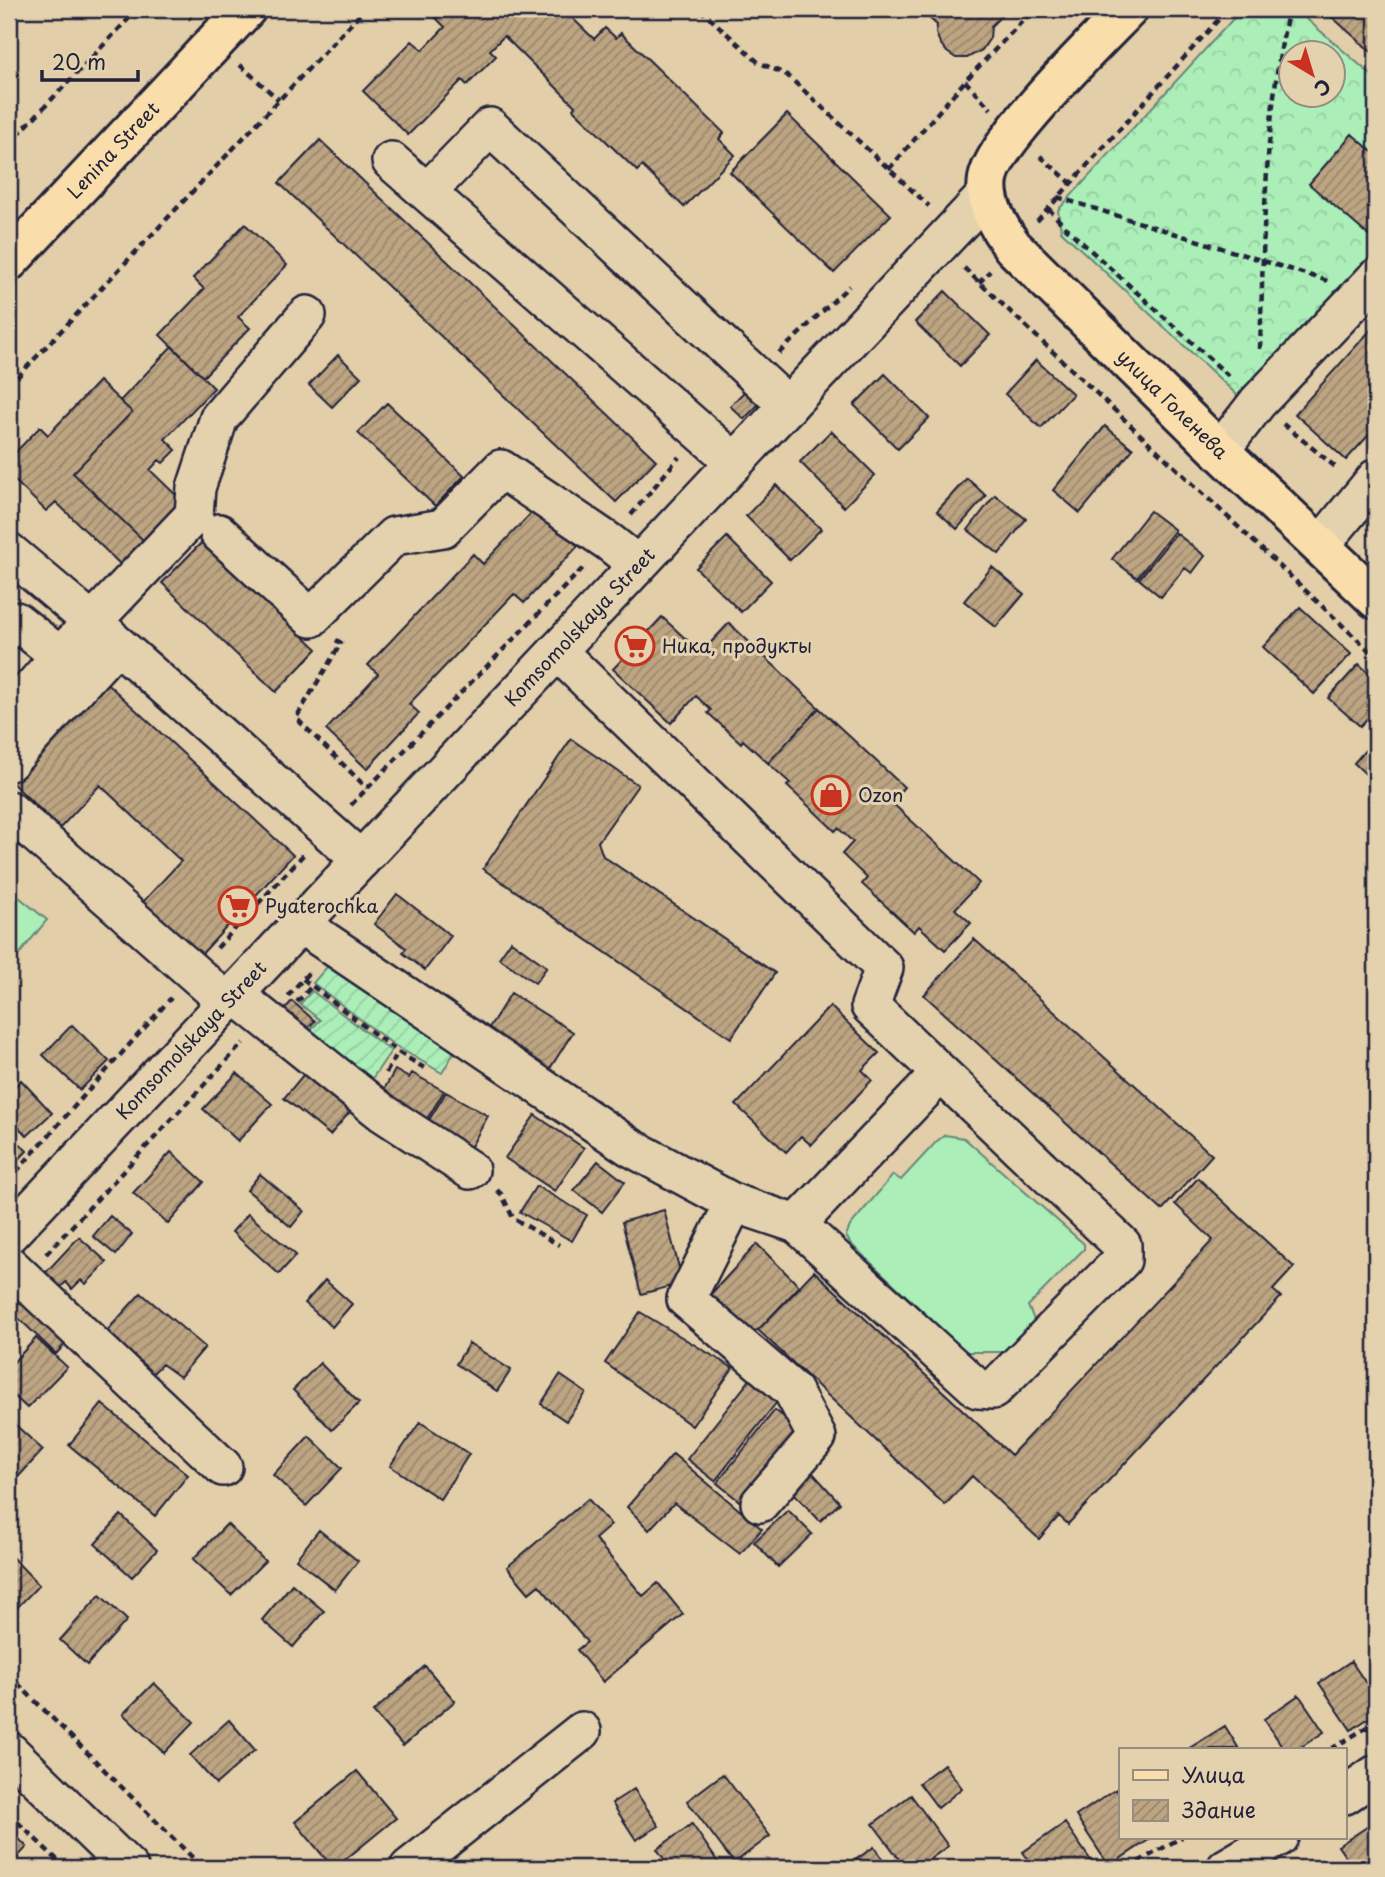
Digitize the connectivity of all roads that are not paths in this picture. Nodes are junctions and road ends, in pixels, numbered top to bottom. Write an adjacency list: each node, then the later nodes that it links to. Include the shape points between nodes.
1 (246, 9): 6 (main road, Lenina Street)
2 (1128, 9): 5 (main road, Komsomolskaya Street, via 1014,132 988,176)
3 (391, 160): 4 (street)
4 (427, 192): 9 (street, via 490,127); 11 (street)
5 (987, 194): 9 (street, Komsomolskaya Street); 10 (main road, улица Голенева, via 997,226 1013,247)
6 (9, 261)
7 (1369, 285): 10 (street, via 1258,402)
8 (307, 315): 19 (street, via 219,418 196,488 194,515)
9 (788, 406): 11 (street, Komsomolskaya Street)
10 (1220, 451): 14 (main road, улица Голенева)
11 (735, 462): 16 (street, Komsomolskaya Street)
12 (1370, 484): 14 (street)
13 (219, 533): 16 (street, via 311,618 394,536 443,528 501,470)
14 (1320, 546): 17 (main road, улица Голенева)
15 (9, 552): 19 (street)
16 (638, 565): 20 (street, Komsomolskaya Street)
17 (1376, 599)
18 (9, 629): 21 (street, via 16,621)
19 (104, 633): 21 (street); 23 (street); 25 (street)
20 (557, 651): 25 (street, Komsomolskaya Street); 28 (street, via 884,968 870,1006)
21 (60, 656): 22 (street)
22 (9, 714)
23 (9, 762)
24 (9, 810): 27 (street, via 193,973)
25 (361, 860): 26 (street, Komsomolskaya Street)
26 (300, 924): 27 (street, Komsomolskaya Street); 30 (street, via 630,1147)
27 (231, 998): 29 (street, via 383,1113); 32 (street, Komsomolskaya Street)
28 (940, 1074): 31 (street); 31 (street, via 1122,1245 1122,1260 993,1390 978,1389)
29 (470, 1170)
30 (734, 1203): 31 (street); 35 (street, via 685,1298 793,1390 817,1437)
31 (797, 1224)
32 (9, 1234)
33 (9, 1265): 34 (street)
34 (223, 1467)
35 (760, 1503)
36 (582, 1731): 42 (street)
37 (9, 1751): 41 (street)
38 (1376, 1774): 39 (street)
39 (1346, 1794)
40 (1276, 1839): 43 (street)
41 (108, 1861)
42 (409, 1868)
43 (1226, 1868)

